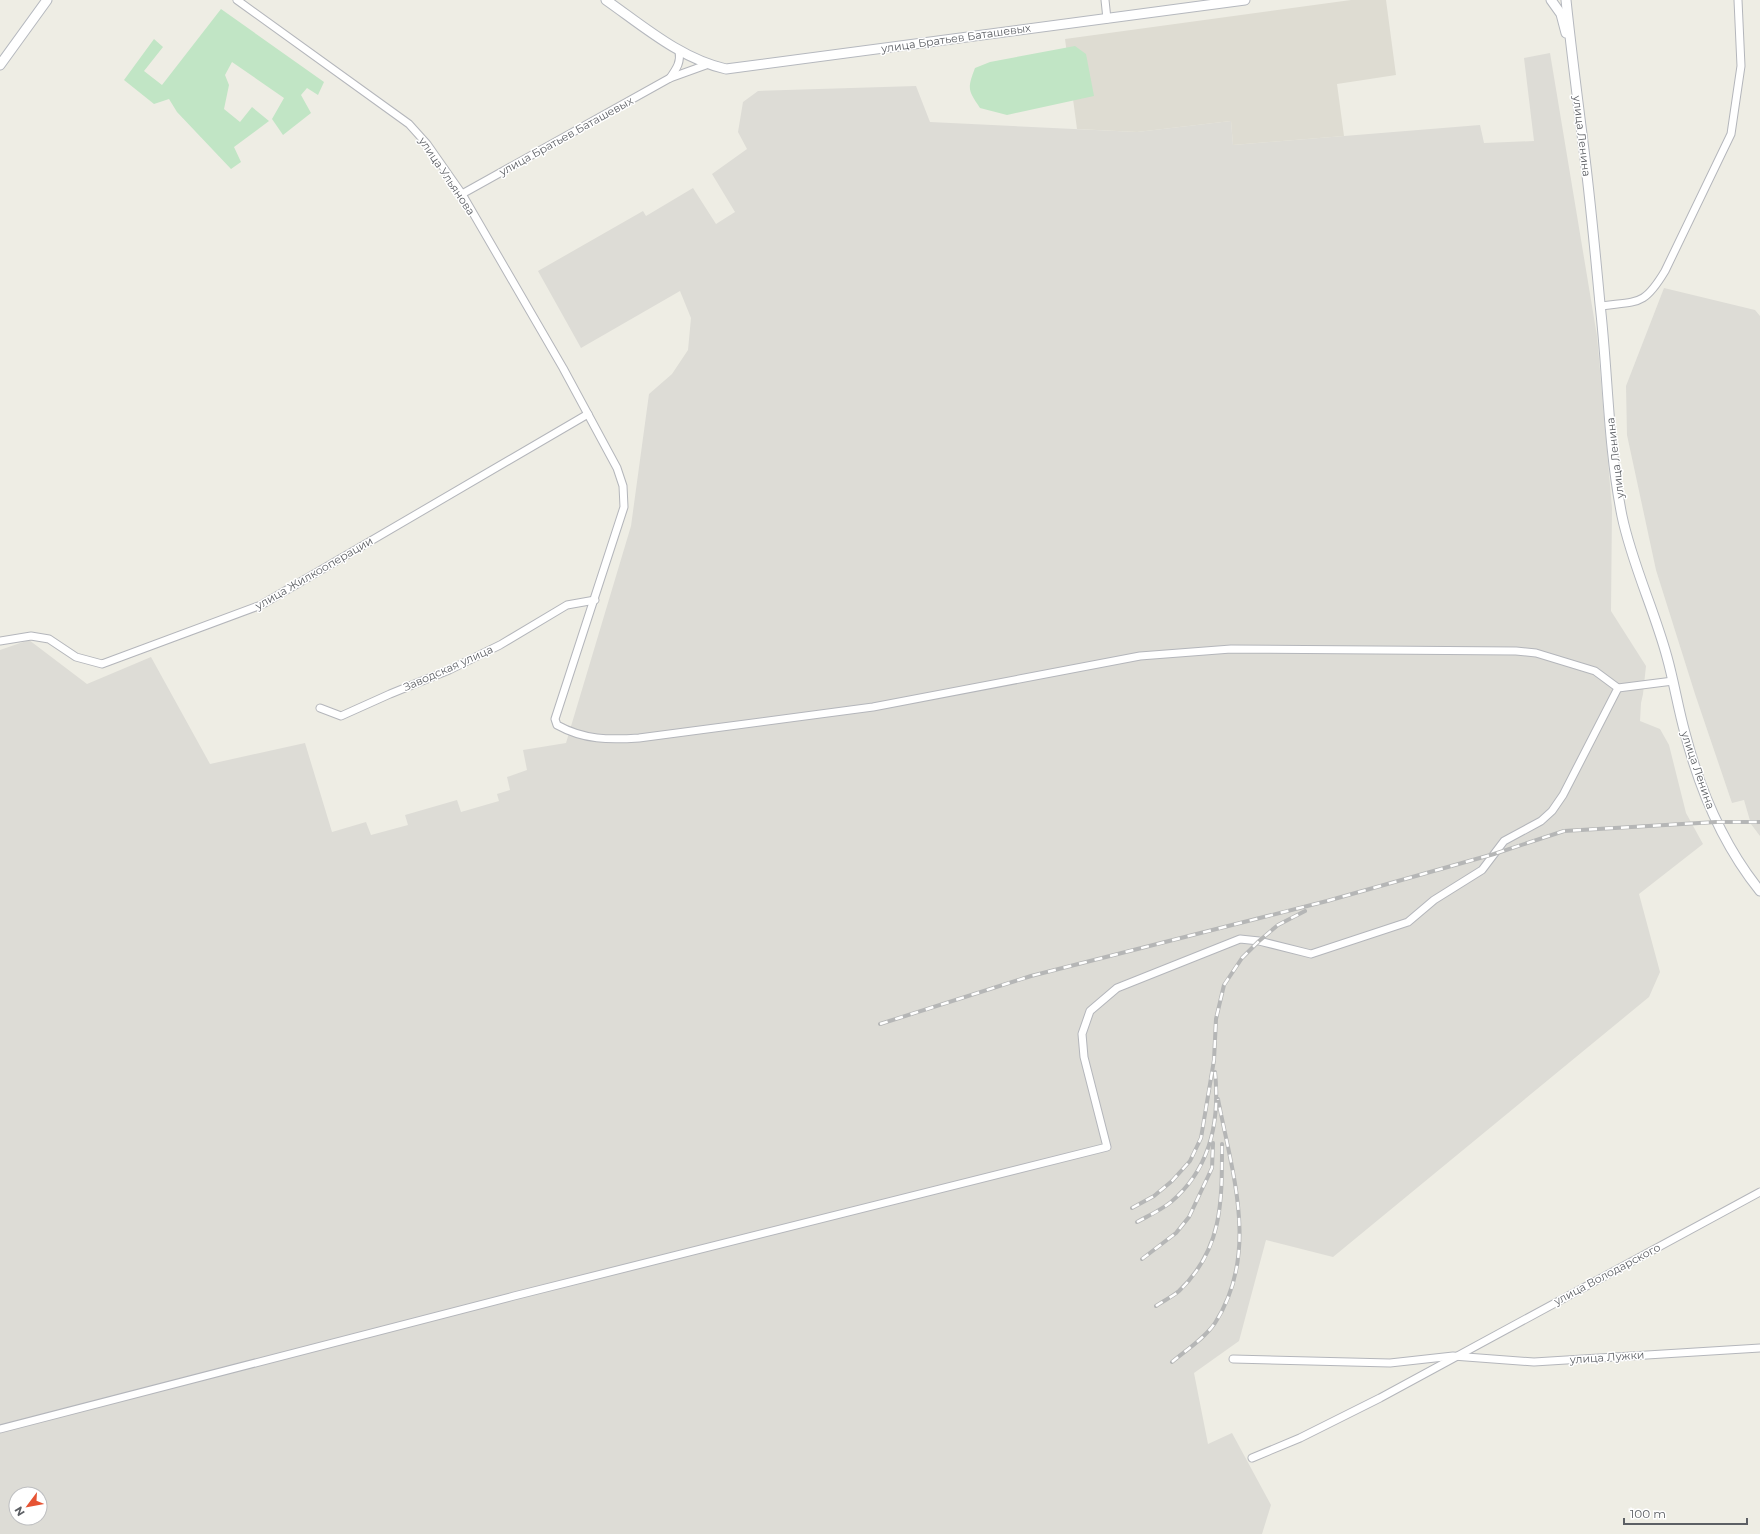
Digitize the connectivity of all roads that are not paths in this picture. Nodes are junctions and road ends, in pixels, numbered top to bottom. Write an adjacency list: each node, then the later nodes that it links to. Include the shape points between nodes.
1 (47, 0): 12 (street)
2 (237, 0): 15 (street, улица Ульянова, via 409,124 427,144)
3 (606, 0): 10 (street)
4 (1105, 0): 9 (street)
5 (1245, 0): 9 (street, улица Братьев Баташевых)
6 (1551, 0): 11 (street, via 1561,14)
7 (1566, 0): 11 (street, улица Ленина, via 1572,40)
8 (1738, 0): 16 (street, via 1741,66 1730,134 1653,292 1642,300)
9 (1106, 19): 13 (street, улица Братьев Баташевых, via 726,69)
10 (679, 51): 13 (street); 14 (street, via 680,59)
11 (1571, 56): 16 (street, улица Ленина)
12 (0, 65)
13 (706, 65): 14 (street, улица Братьев Баташевых)
14 (670, 78): 15 (street, улица Братьев Баташевых)
15 (462, 194): 17 (street, улица Ульянова)
16 (1601, 306): 20 (street, улица Ленина, via 1609,411 1621,514 1631,551 1658,623)
17 (588, 414): 18 (street, улица Ульянова, via 617,468 623,486 624,507); 19 (street, улица Жилкооперации, via 261,605 231,617 102,664 76,657 49,640 37,637)
18 (595, 600): 21 (street, улица Ульянова, via 555,719 557,726 570,732 607,740 873,707 1140,656 1231,649 1536,653 1595,671); 22 (street, Заводская улица, via 567,605 500,645 462,664 342,716)
19 (0, 641)
20 (1673, 681): 21 (street); 23 (street, улица Ленина, via 1692,757 1716,822 1734,856)
21 (1618, 688): 28 (street, via 1564,795 1552,811 1541,821 1504,841 1482,870 1434,900 1408,922 1311,954 1240,939 1117,988 1090,1011 1082,1034 1084,1057 1107,1147)
22 (320, 708)
23 (1760, 891)
24 (1760, 1192): 26 (street, улица Володарского)
25 (1760, 1348): 26 (street, улица Лужки, via 1534,1362)
26 (1453, 1356): 27 (street, via 1390,1364); 29 (street, улица Володарского, via 1380,1398 1307,1435)
27 (1233, 1359)
28 (0, 1429)
29 (1252, 1458)

